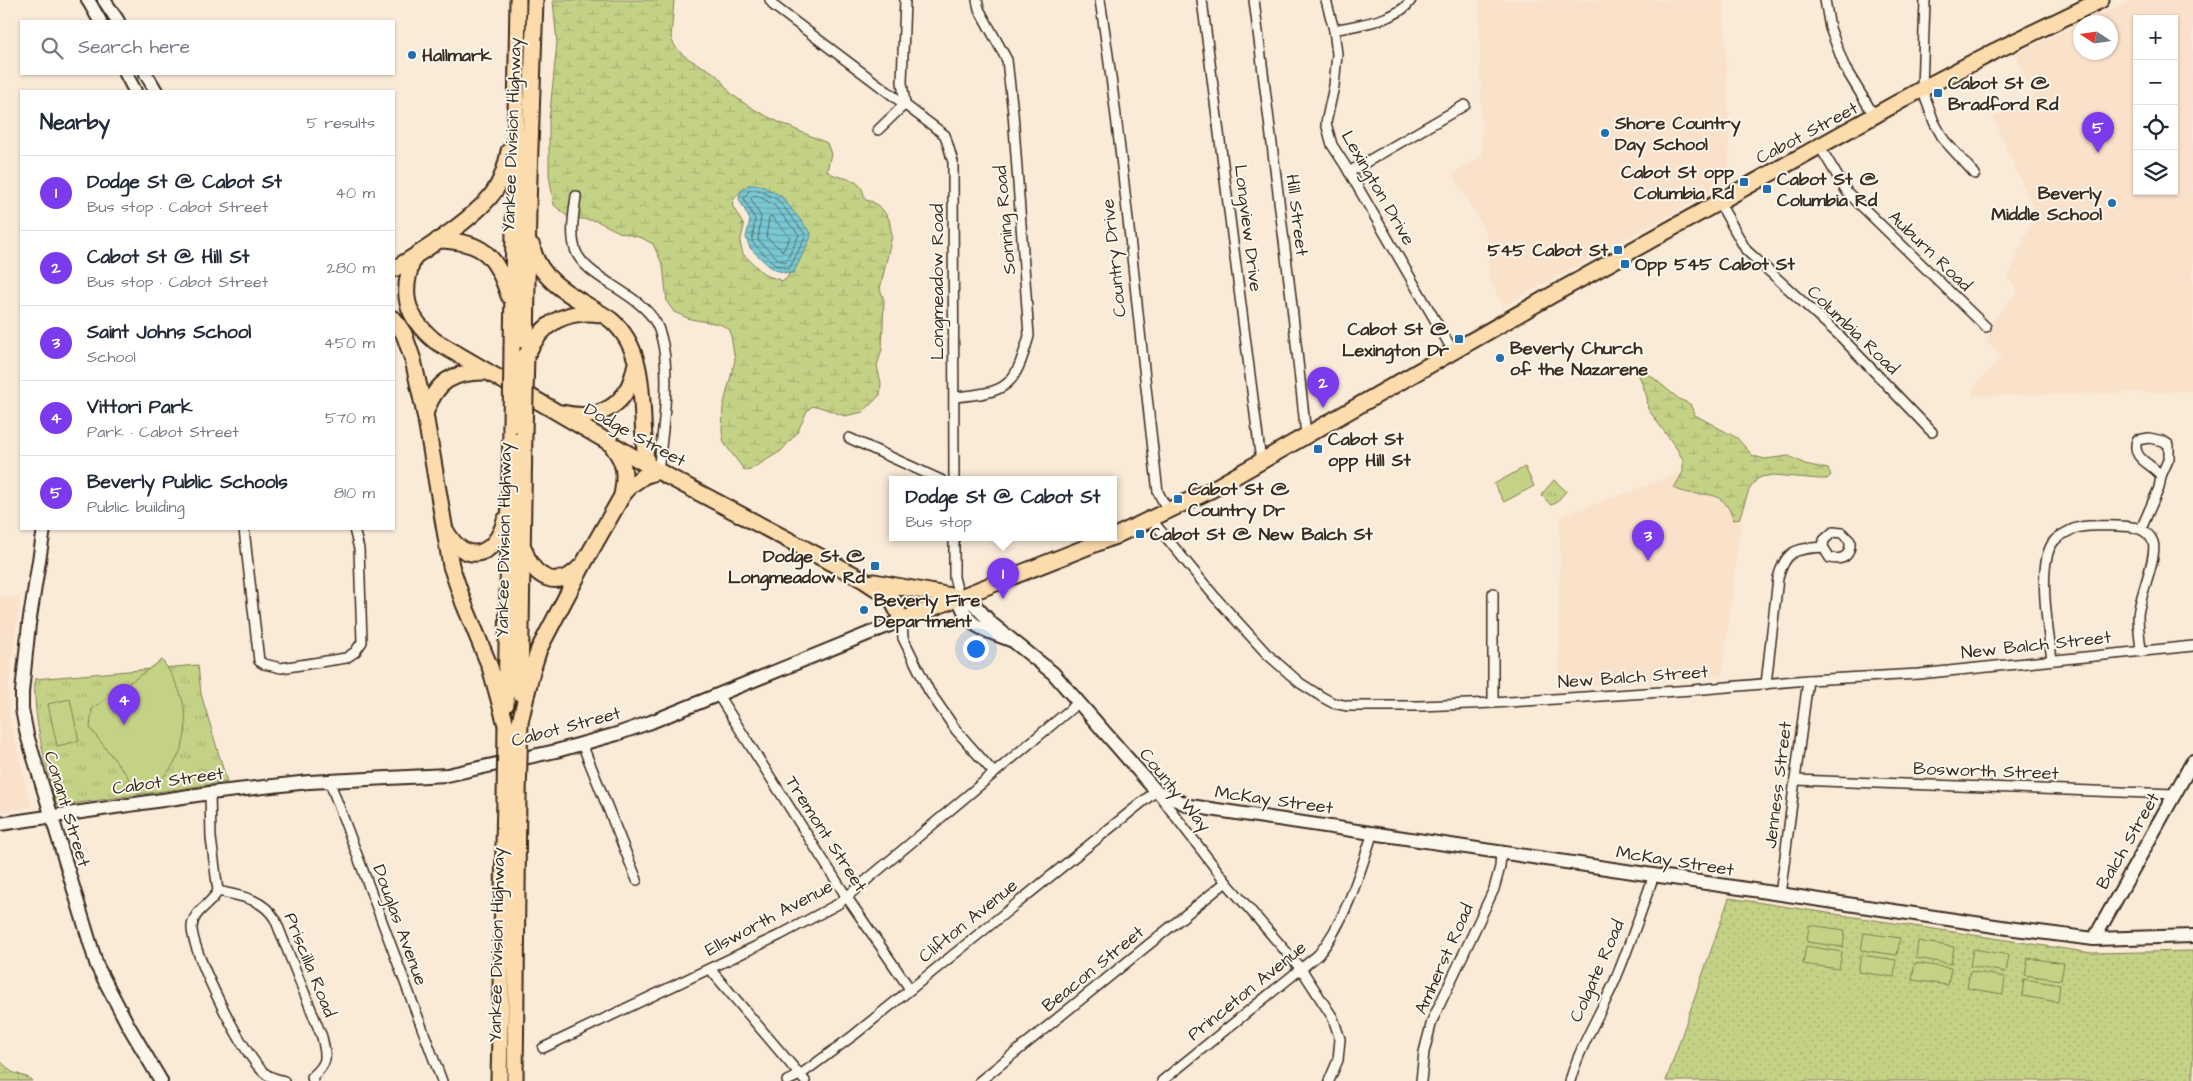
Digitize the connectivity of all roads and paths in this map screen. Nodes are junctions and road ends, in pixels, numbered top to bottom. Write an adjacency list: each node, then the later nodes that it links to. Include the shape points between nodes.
1 (88, 0): 16 (main road)
2 (104, 0): 17 (main road)
3 (518, 0): 24 (highway, Yankee Division Highway)
4 (535, 0): 34 (highway, Yankee Division Highway)
5 (770, 0): 25 (street, Longmeadow Road)
6 (905, 0): 25 (street, via 902,82)
7 (977, 0): 48 (street, Sonning Road, via 1006,60 1013,113 1029,336 1022,362 1011,381 998,390)
8 (1100, 0): 63 (street, Country Drive, via 1112,76 1158,492)
9 (1202, 0): 56 (street, Longview Drive)
10 (1254, 0): 53 (street, Hill Street)
11 (1326, 0): 18 (street, Lexington Drive)
12 (1411, 0): 18 (street, via 1377,21)
13 (1825, 0): 27 (street, via 1830,28 1845,68)
14 (1926, 0): 21 (street)
15 (2101, 0): 21 (highway, Cabot Street)
16 (99, 20)
17 (117, 20)
18 (1334, 30): 30 (street, Lexington Drive, via 1337,54 1326,123 1332,145)
19 (127, 75): 22 (main road)
20 (147, 75): 23 (main road)
21 (1922, 89): 27 (highway, Cabot Street); 31 (street, via 1944,140)
22 (134, 90)
23 (155, 90)
24 (516, 95): 35 (highway, via 508,158 498,186 479,208); 38 (highway, Yankee Division Highway)
25 (905, 104): 28 (street); 48 (street, Longmeadow Road, via 945,135 953,162)
26 (1465, 105): 30 (street)
27 (1875, 117): 29 (highway, Cabot Street)
28 (878, 130)
29 (1820, 147): 33 (highway, Cabot Street); 42 (street, Auburn Road, via 1847,192)
30 (1349, 172): 44 (street, Lexington Drive)
31 (1975, 174)
32 (576, 196): 57 (street, via 574,238 580,258 591,270 643,307 659,332 665,370 665,410)
33 (1719, 202): 44 (highway, Cabot Street); 52 (street, Columbia Road, via 1746,250 1840,336)
34 (528, 206): 39 (highway, via 533,253 540,270 554,284); 45 (highway, Yankee Division Highway)
35 (438, 240): 36 (highway); 38 (highway, via 462,242 486,251 500,269)
36 (414, 257): 37 (highway); 43 (highway, via 406,281 408,302 416,323)
37 (395, 268)
38 (513, 312): 51 (highway, Yankee Division Highway, bridge)
39 (602, 314): 45 (highway, via 577,313 556,319 537,335); 46 (highway, via 620,328)
40 (395, 319): 43 (main road, Dodge Street)
41 (395, 320): 50 (highway, via 409,344)
42 (1986, 327)
43 (435, 341): 47 (highway, Dodge Street)
44 (1453, 351): 53 (highway, Cabot Street)
45 (526, 355): 51 (highway, Yankee Division Highway, bridge)
46 (636, 360): 49 (highway, via 630,385 623,397 610,408 594,415); 57 (highway, via 644,450)
47 (487, 372): 49 (highway, Dodge Street); 50 (highway, via 465,373 447,380 433,393)
48 (955, 397): 59 (street, Longmeadow Road)
49 (555, 412): 55 (highway, Dodge Street)
50 (425, 414): 69 (highway)
51 (518, 430): 62 (highway, Yankee Division Highway); 71 (highway, Yankee Division Highway)
52 (1932, 432)
53 (1306, 435): 56 (highway, Cabot Street)
54 (849, 438): 58 (street)
55 (610, 444): 57 (highway, Dodge Street); 61 (highway, via 623,462)
56 (1261, 461): 63 (highway, Cabot Street)
57 (653, 468): 61 (highway); 76 (highway, Dodge Street)
58 (932, 476)
59 (954, 476)
60 (2161, 476): 60 (street, via 2139,459 2135,446 2137,440 2150,438 2170,445 2169,458); 65 (street)
61 (622, 496): 75 (highway)
62 (510, 497): 69 (highway, via 501,534 496,544 482,553 464,551); 88 (highway, Yankee Division Highway)
63 (1168, 511): 64 (highway, Cabot Street)
64 (1151, 519): 70 (highway, Cabot Street); 87 (street, New Balch Street, via 1267,654 1300,683 1333,703 1420,706)
65 (2141, 529): 81 (street, via 2149,534 2154,544 2138,617); 82 (street, via 2092,526 2073,529 2056,540 2048,556 2044,582)
66 (44, 530): 98 (main road, Conant Street, via 29,624 22,709)
67 (244, 530): 68 (street, via 259,661 281,668 346,658 362,642 359,549)
68 (354, 530)
69 (445, 530): 88 (highway, via 455,578)
70 (1117, 534)
71 (522, 541): 75 (highway, via 530,564 550,579 567,578); 88 (highway, Yankee Division Highway)
72 (954, 541): 78 (street, via 954,576)
73 (1101, 541): 78 (highway, Cabot Street)
74 (1823, 547): 84 (street, via 1794,551 1782,566)
75 (586, 561): 88 (highway, via 537,655)
76 (862, 579): 78 (highway, Dodge Street); 79 (highway, Dodge Street, via 891,598)
77 (1493, 593): 87 (street)
78 (959, 597): 79 (highway, Cabot Street); 86 (main road, County Way, via 962,611 969,620 1013,641 1046,666)
79 (902, 620): 85 (main road, Cabot Street); 91 (street, via 903,638 929,691 956,730)
80 (2193, 646): 81 (street, New Balch Street)
81 (2141, 650): 82 (street, New Balch Street)
82 (2052, 660): 83 (street, New Balch Street, via 1919,674)
83 (1808, 680): 84 (street, New Balch Street); 93 (street, Jenness Street)
84 (1766, 684): 87 (street, New Balch Street)
85 (718, 695): 89 (main road, Cabot Street, via 634,729); 107 (street, Tremont Street)
86 (1079, 702): 91 (street, Ellsworth Avenue); 94 (main road, County Way)
87 (1493, 703)
88 (513, 724): 97 (highway, Yankee Division Highway, bridge)
89 (582, 744): 92 (main road, Cabot Street, via 446,775); 103 (street)
90 (2193, 760): 96 (main road, Balch Street)
91 (994, 773): 107 (street, Ellsworth Avenue)
92 (329, 780): 95 (main road, Cabot Street); 118 (street, Douglas Avenue)
93 (1795, 780): 96 (street, Bosworth Street); 106 (street, Jenness Street)
94 (1156, 791): 100 (main road, McKay Street, via 1190,806); 104 (street, County Way); 112 (street, Clifton Avenue)
95 (210, 793): 98 (main road, Cabot Street); 105 (street, via 211,838)
96 (2175, 794): 109 (main road, Balch Street)
97 (512, 797): 119 (highway, Yankee Division Highway); 120 (highway, Yankee Division Highway)
98 (51, 816): 99 (main road, Cabot Street); 116 (main road, Conant Street, via 102,979)
99 (0, 824)
100 (1373, 832): 101 (main road, McKay Street); 111 (street, Princeton Avenue, via 1329,942)
101 (1501, 852): 102 (main road, McKay Street); 125 (street, Amherst Road, via 1494,889 1432,1021)
102 (1654, 875): 106 (main road, McKay Street); 126 (street, Colgate Road, via 1620,970 1586,1036)
103 (637, 880)
104 (1226, 882): 111 (street, County Way); 122 (street, Beacon Street)
105 (218, 891): 115 (street, Priscilla Road, via 253,900 270,911 275,919 326,1054 324,1067); 117 (street, via 193,920 197,950 229,1019 257,1065 265,1074)
106 (1780, 895): 109 (main road, McKay Street)
107 (846, 896): 110 (street, Ellsworth Avenue, via 830,908); 112 (street, Tremont Street)
108 (2193, 936): 109 (main road, McKay Street)
109 (2094, 939)
110 (710, 969): 113 (street, Ellsworth Avenue); 114 (street)
111 (1302, 970): 123 (street, Princeton Avenue); 124 (street, County Way, via 1333,1018 1340,1039 1338,1060)
112 (910, 989): 114 (street, Clifton Avenue)
113 (543, 1048)
114 (803, 1078): 121 (street, Clifton Avenue)
115 (310, 1080)
116 (162, 1081)
117 (284, 1081)
118 (442, 1081)
119 (499, 1081)
120 (515, 1081)
121 (787, 1081)
122 (980, 1081)
123 (1162, 1081)
124 (1329, 1081)
125 (1421, 1081)
126 (1570, 1081)

